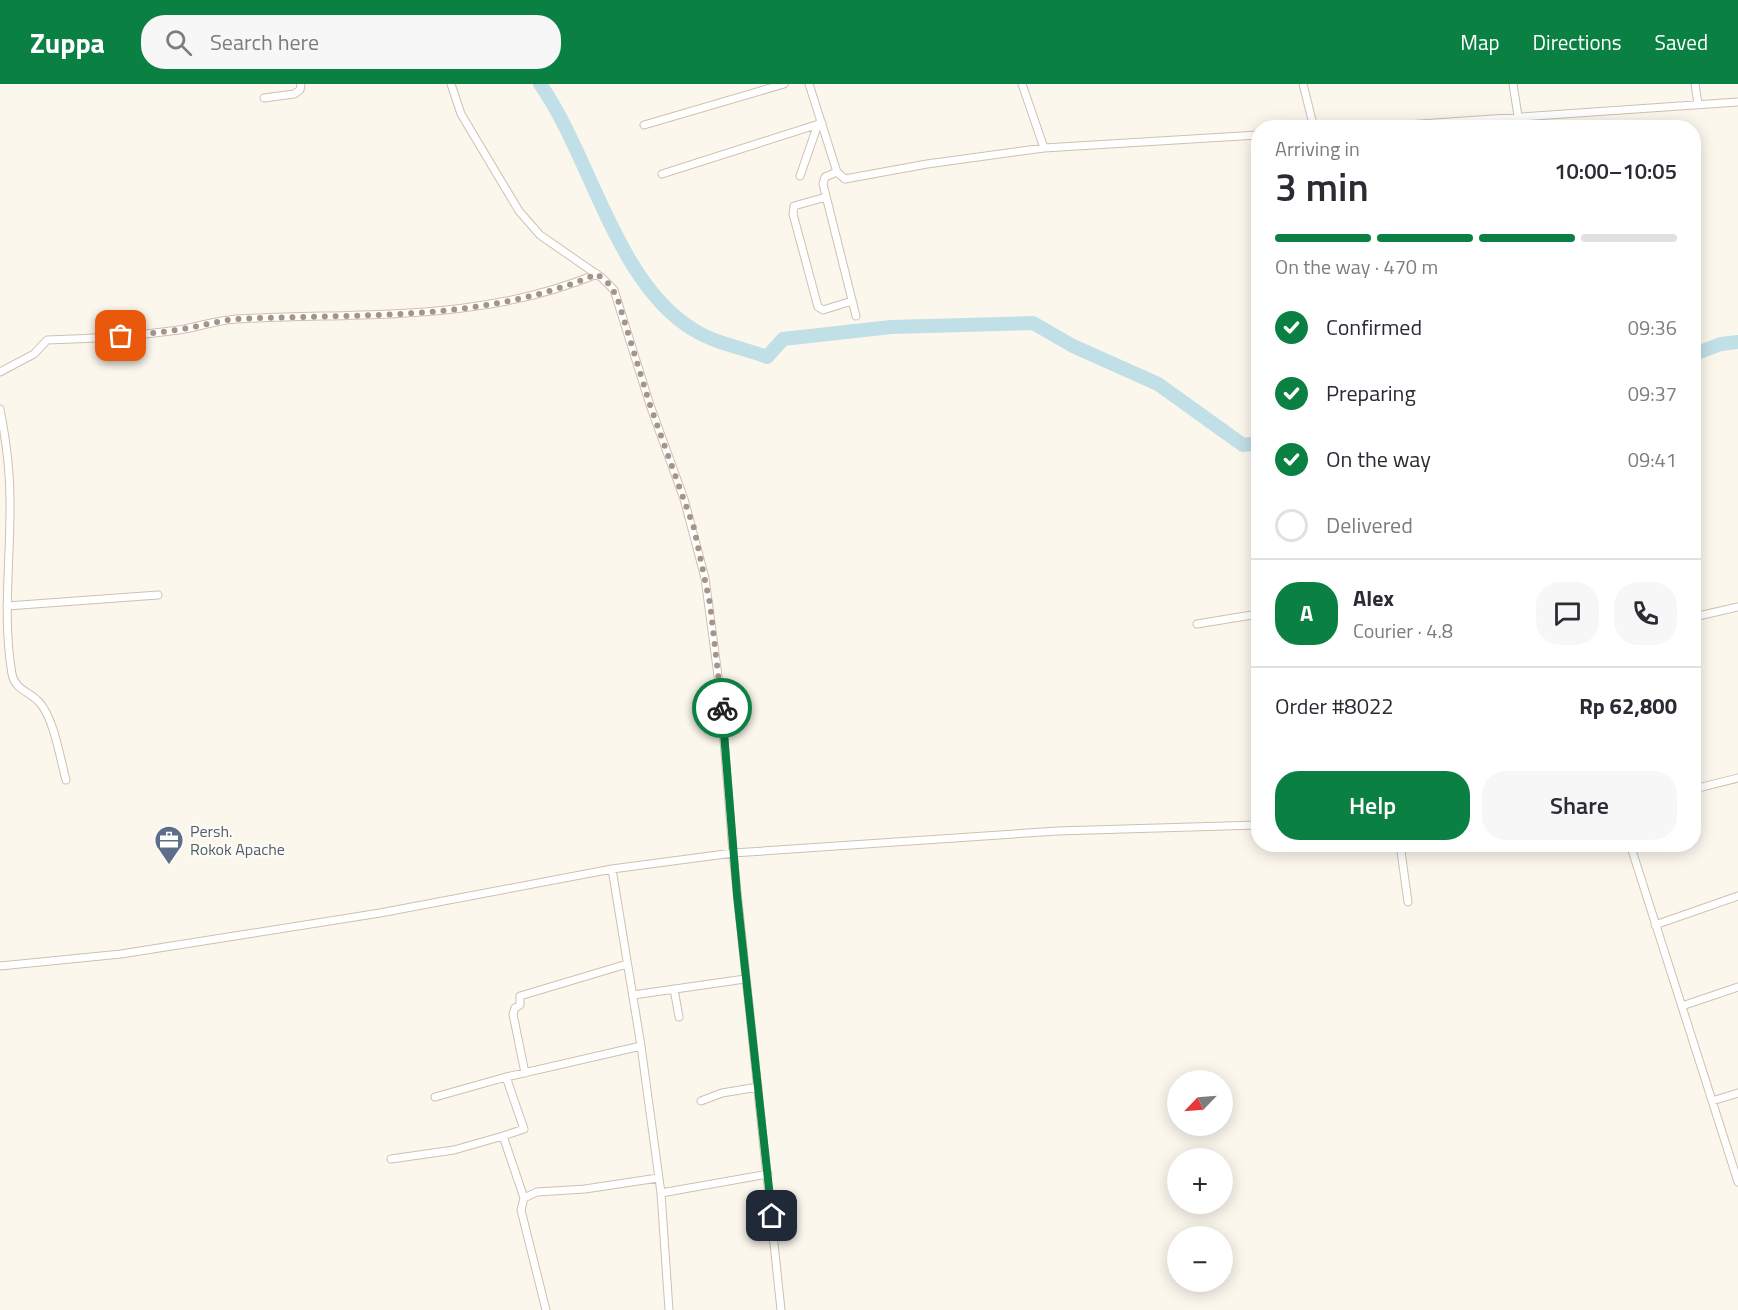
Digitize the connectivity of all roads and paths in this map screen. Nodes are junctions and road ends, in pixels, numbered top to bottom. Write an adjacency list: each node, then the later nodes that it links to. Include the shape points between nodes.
1 (302, 84): 9 (street, via 294,94)
2 (451, 84): 23 (street, via 461,114 519,211 540,235)
3 (784, 84): 16 (street)
4 (809, 84): 15 (street)
5 (1022, 84): 18 (street)
6 (1303, 84): 13 (street)
7 (1513, 84): 12 (street)
8 (1695, 84): 11 (street)
9 (264, 98)
10 (1738, 102): 11 (street)
11 (1698, 104): 12 (street)
12 (1518, 116): 14 (street)
13 (1312, 120)
14 (1474, 120)
15 (820, 124): 19 (street); 20 (street); 21 (street)
16 (644, 125)
17 (1251, 135): 18 (street)
18 (1044, 148): 19 (street, via 846,179)
19 (837, 172): 22 (street, via 824,178)
20 (662, 174)
21 (800, 176)
22 (826, 197): 24 (street); 24 (street, via 794,206 793,214 818,307 823,310)
23 (597, 274): 26 (street, via 541,295 489,306 392,315 237,319 107,338 47,340 34,354); 40 (street, via 617,297 698,546 710,604)
24 (852, 302): 25 (street)
25 (856, 316)
26 (0, 372)
27 (0, 409): 29 (street, via 8,451 10,501)
28 (159, 595): 29 (street)
29 (7, 606): 35 (street, via 13,679 44,708)
30 (1738, 608): 32 (street)
31 (1251, 615): 33 (street)
32 (1701, 616)
33 (1197, 624)
34 (1738, 778): 36 (street)
35 (66, 780)
36 (1701, 787)
37 (1251, 825): 40 (street, via 1057,831)
38 (1401, 852): 43 (street)
39 (1632, 852): 44 (street)
40 (733, 853): 41 (street); 47 (street)
41 (612, 869): 45 (street); 46 (street, via 369,915 121,954)
42 (1738, 896): 44 (street)
43 (1408, 902)
44 (1655, 925): 51 (street)
45 (627, 964): 50 (street); 54 (street, via 520,996 520,1005 513,1014)
46 (0, 966)
47 (746, 979): 49 (street); 56 (street)
48 (1738, 987): 51 (street)
49 (674, 989): 50 (street); 52 (street)
50 (633, 995): 53 (street)
51 (1682, 1006): 60 (street)
52 (679, 1017)
53 (641, 1046): 54 (street); 64 (street)
54 (525, 1073): 55 (street)
55 (506, 1077): 58 (street); 61 (street, via 524,1129)
56 (758, 1087): 59 (street); 63 (street)
57 (1738, 1093): 60 (street)
58 (435, 1096)
59 (701, 1101)
60 (1712, 1101): 65 (street)
61 (503, 1136): 62 (street, via 454,1150); 67 (street)
62 (391, 1159)
63 (768, 1174): 66 (street); 70 (street)
64 (658, 1178): 66 (street); 67 (street, via 542,1192)
65 (1738, 1182)
66 (661, 1193): 69 (street)
67 (524, 1198): 68 (street, via 521,1210)
68 (546, 1310)
69 (669, 1310)
70 (781, 1310)

